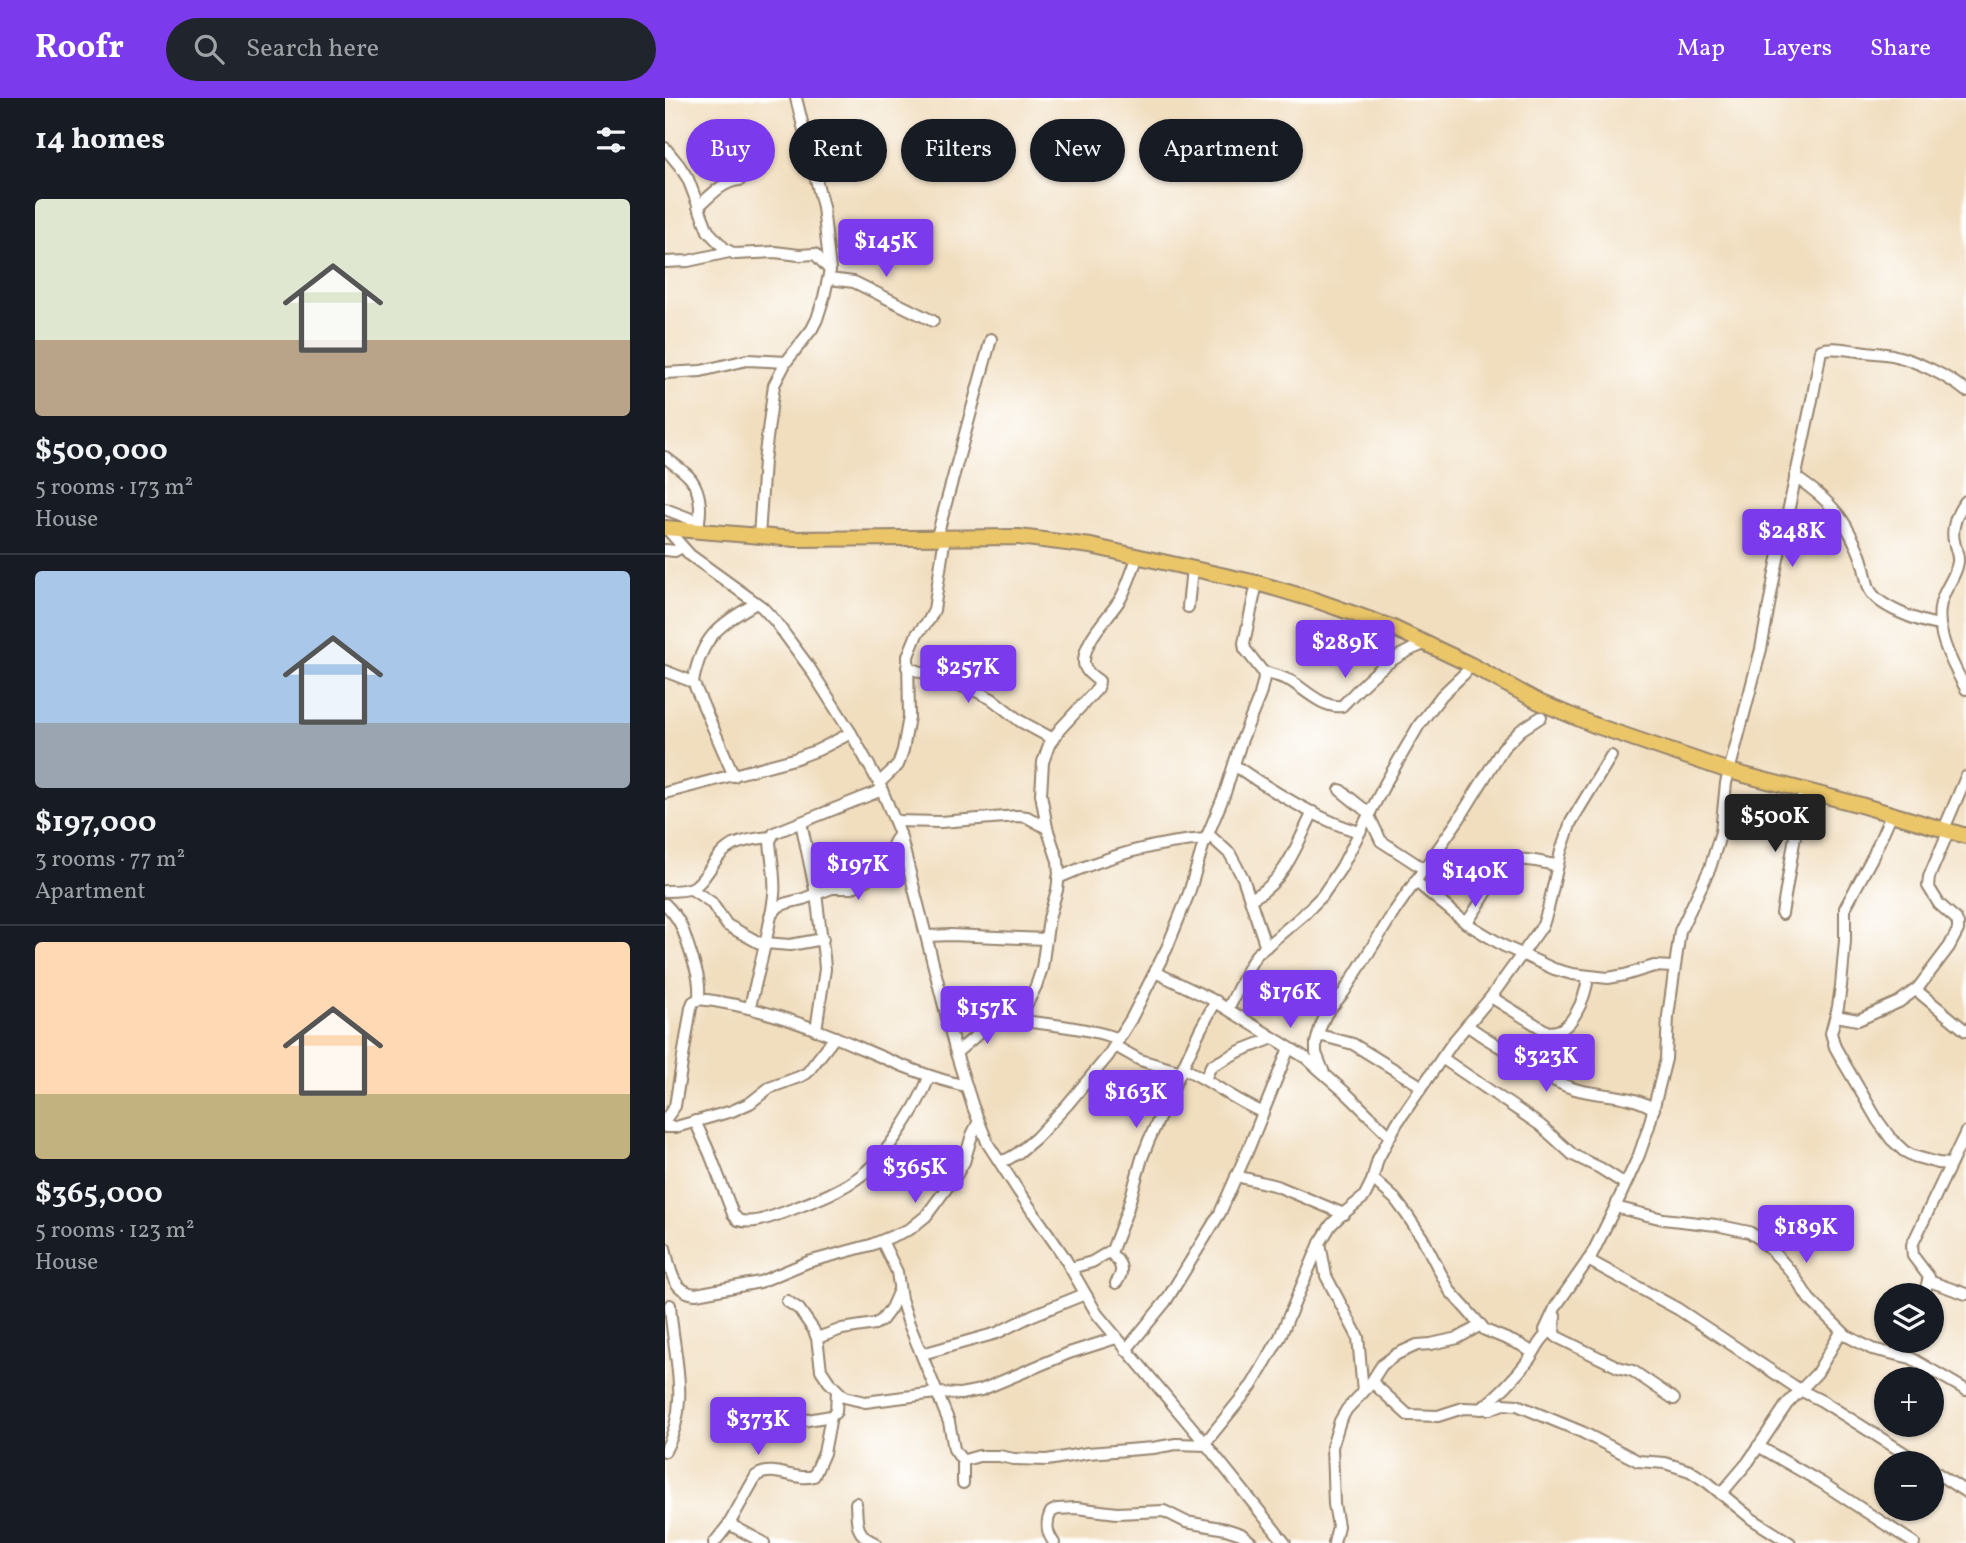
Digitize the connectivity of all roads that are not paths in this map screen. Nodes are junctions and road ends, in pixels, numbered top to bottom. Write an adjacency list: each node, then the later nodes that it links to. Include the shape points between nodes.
1 (796, 98): 7 (street, via 823,207)
2 (665, 148): 4 (street, via 688,179)
3 (728, 182): 4 (street)
4 (698, 206): 5 (street, via 708,231)
5 (729, 252): 6 (street); 7 (street, via 815,254)
6 (665, 262)
7 (829, 274): 8 (street, via 878,292); 10 (street, via 812,329)
8 (933, 321)
9 (991, 339): 19 (street)
10 (786, 362): 11 (street, via 747,360 701,371); 20 (street, via 774,385)
11 (665, 373)
12 (1966, 391): 14 (street, via 1890,354 1821,350)
13 (665, 457): 17 (street, via 691,479 700,503)
14 (1795, 477): 27 (street, via 1815,490 1845,524 1875,597 1925,623); 40 (street, via 1761,649)
15 (1966, 501): 27 (street, via 1954,529 1958,561 1943,595)
16 (665, 509): 17 (street)
17 (698, 527): 18 (main road); 20 (main road)
18 (665, 528): 21 (street)
19 (941, 536): 20 (main road); 22 (main road, via 1019,537); 29 (street, via 934,610 914,641)
20 (759, 537)
21 (671, 551): 25 (street, via 690,555)
22 (1138, 556): 23 (main road); 37 (street, via 1119,601 1085,656 1085,668 1099,681 1098,688)
23 (1192, 568): 24 (main road); 26 (street)
24 (1258, 583): 28 (main road, via 1391,627); 31 (street, via 1244,643)
25 (756, 603): 33 (street, via 723,623 708,640); 36 (street, via 784,631)
26 (1188, 607)
27 (1939, 625): 34 (street)
28 (1424, 644): 31 (street, via 1378,669 1337,707); 40 (main road, via 1594,725)
29 (907, 667): 37 (street, via 978,692); 43 (street, via 909,717 903,750)
30 (665, 671): 33 (street)
31 (1263, 672): 39 (street, via 1260,695)
32 (1465, 673): 48 (street, via 1419,725)
33 (692, 682): 41 (street)
34 (1966, 689)
35 (1541, 717): 61 (street, via 1503,748)
36 (851, 733): 41 (street, via 794,759); 43 (street)
37 (1053, 739): 52 (street, via 1041,777)
38 (1611, 756): 60 (street, via 1571,822)
39 (1234, 765): 47 (street); 58 (street)
40 (1729, 771): 49 (main road); 78 (street, via 1716,850 1679,931)
41 (734, 776): 45 (street)
42 (1966, 777): 53 (street)
43 (881, 787): 50 (street); 51 (street)
44 (1340, 790): 48 (street)
45 (665, 793)
46 (1801, 800): 69 (street)
47 (1313, 812): 54 (street); 67 (street, via 1279,877)
48 (1369, 815): 54 (street); 59 (street)
49 (1891, 815): 53 (main road); 89 (street, via 1845,908)
50 (895, 821): 52 (street, via 1018,816); 55 (street)
51 (801, 822): 57 (street); 66 (street)
52 (1047, 828): 62 (street, via 1058,861)
53 (1946, 830): 56 (main road); 81 (street, via 1928,886 1956,919 1958,930)
54 (1360, 833): 59 (street); 76 (street, via 1322,896)
55 (900, 834): 66 (street, via 886,860 866,880 851,888); 72 (street)
56 (1966, 836)
57 (771, 837): 64 (street, via 734,845); 70 (street, via 774,895)
58 (1207, 837): 62 (street, via 1098,861); 67 (street, via 1230,854); 79 (street, via 1186,903)
59 (1381, 841): 61 (street)
60 (1557, 865): 71 (street, via 1511,863); 77 (street, via 1543,926)
61 (1424, 869): 63 (street)
62 (1058, 878): 74 (street)
63 (1415, 881): 71 (street); 95 (street, via 1326,1014)
64 (691, 889): 65 (street); 75 (street, via 712,902 727,925)
65 (665, 891)
66 (816, 894): 70 (street, via 779,906); 73 (street)
67 (1251, 899): 76 (street)
68 (665, 904): 83 (street, via 683,926 699,975)
69 (1782, 914)
70 (770, 916): 75 (street)
71 (1466, 923): 77 (street)
72 (927, 936): 74 (street); 84 (street)
73 (823, 939): 75 (street); 92 (street, via 825,969)
74 (1046, 939): 90 (street, via 1036,986)
75 (765, 944): 86 (street)
76 (1266, 947): 87 (street, via 1248,968)
77 (1523, 954): 80 (street, via 1554,969); 82 (street)
78 (1673, 967): 80 (street, via 1646,968 1618,977); 107 (street, via 1666,1059)
79 (1155, 972): 85 (street); 97 (street)
80 (1588, 976): 82 (street, via 1580,1006 1554,1033)
81 (1916, 990): 89 (street, via 1864,1018); 93 (street)
82 (1491, 997): 91 (street)
83 (699, 999): 86 (street); 109 (street, via 691,1008 675,1106)
84 (944, 1000): 88 (street); 99 (street)
85 (1216, 1002): 87 (street); 101 (street)
86 (750, 1007): 92 (street)
87 (1228, 1009): 96 (street)
88 (999, 1016): 90 (street); 99 (street)
89 (1836, 1016): 116 (street, via 1831,1033 1835,1047 1891,1139 1913,1156)
90 (1014, 1019): 97 (street, via 1070,1026)
91 (1467, 1025): 100 (street); 107 (street, via 1554,1081 1644,1102)
92 (816, 1030): 94 (street)
93 (1966, 1031)
94 (835, 1037): 103 (street); 110 (street, via 807,1073 769,1088 732,1111)
95 (1318, 1037): 102 (street, via 1316,1053); 106 (street, via 1353,1044)
96 (1273, 1038): 98 (street); 104 (street, via 1211,1066)
97 (1117, 1042): 101 (street, via 1140,1060); 115 (street, via 1036,1138)
98 (1289, 1048): 102 (street); 108 (street)
99 (956, 1053): 105 (street)
100 (1442, 1058): 106 (street); 119 (street, via 1540,1125 1573,1155)
101 (1182, 1070): 104 (street); 125 (street, via 1142,1158 1117,1241)
102 (1324, 1073): 114 (street)
103 (929, 1077): 105 (street); 110 (street, via 908,1117 863,1174 826,1196 750,1222 733,1214)
104 (1205, 1079): 108 (street)
105 (966, 1086): 111 (street)
106 (1421, 1086): 114 (street)
107 (1654, 1109): 119 (street)
108 (1262, 1112): 117 (street)
109 (665, 1120)
110 (695, 1121): 112 (street)
111 (978, 1123): 115 (street); 122 (street, via 964,1162 926,1216)
112 (665, 1127)
113 (1966, 1132): 116 (street)
114 (1390, 1136): 118 (street)
115 (1000, 1161): 127 (street)
116 (1949, 1164): 128 (street, via 1912,1245 1913,1256)
117 (1236, 1176): 121 (street, via 1277,1186); 141 (street, via 1185,1272)
118 (1373, 1179): 121 (street, via 1364,1197); 137 (street, via 1407,1215 1450,1291)
119 (1625, 1185): 120 (street)
120 (1615, 1208): 126 (street); 138 (street, via 1716,1224 1760,1239)
121 (1344, 1214): 123 (street)
122 (882, 1241): 130 (street, via 808,1262 760,1282 696,1294); 131 (street)
123 (1320, 1244): 149 (street, via 1326,1276 1357,1332); 155 (street, via 1280,1337 1252,1385)
124 (665, 1248): 130 (street)
125 (1109, 1252): 127 (street); 129 (street, via 1122,1269)
126 (1588, 1260): 135 (street); 146 (street, via 1678,1310)
127 (1071, 1268): 132 (street)
128 (1929, 1281): 133 (street)
129 (1116, 1283)
130 (680, 1288): 136 (street)
131 (900, 1288): 139 (street, via 882,1320); 143 (street, via 904,1312)
132 (1085, 1294): 140 (street); 143 (street, via 997,1333)
133 (1966, 1294)
134 (787, 1301): 139 (street, via 799,1309)
135 (1556, 1306): 142 (street); 151 (street, via 1554,1334 1633,1371)
136 (667, 1307): 157 (street, via 680,1399)
137 (1481, 1325): 142 (street); 145 (street, via 1458,1338 1397,1354 1376,1372)
138 (1841, 1332): 144 (street, via 1866,1346); 146 (street, via 1817,1373)
139 (817, 1338): 148 (street, via 821,1370)
140 (1116, 1338): 141 (street); 150 (street, via 981,1390)
141 (1126, 1350): 155 (street)
142 (1533, 1353): 152 (street)
143 (922, 1354): 150 (street)
144 (1897, 1354): 147 (street)
145 (1372, 1382): 149 (street); 152 (street, via 1408,1415)
146 (1800, 1390): 156 (street); 158 (street)
147 (1966, 1390)
148 (837, 1391): 150 (street, via 865,1402); 153 (street, via 836,1412)
149 (1363, 1392): 172 (street, via 1347,1409 1333,1438 1332,1484 1338,1522)
150 (936, 1393): 159 (street, via 949,1422 954,1449)
151 (1674, 1399)
152 (1481, 1409): 163 (street, via 1517,1405 1638,1461 1690,1471)
153 (831, 1416): 154 (street); 165 (street, via 824,1454 814,1476 760,1473)
154 (744, 1428)
155 (1206, 1444): 159 (street, via 1088,1452 1047,1460 979,1456); 171 (street)
156 (1758, 1446): 163 (street); 174 (street)
157 (665, 1451)
158 (1901, 1451)
159 (963, 1460): 161 (street)
160 (1944, 1478): 162 (street)
161 (963, 1483)
162 (1966, 1492)
163 (1721, 1494): 173 (street)
164 (856, 1503): 168 (street, via 860,1532)
165 (729, 1524): 166 (street); 167 (street)
166 (714, 1543)
167 (764, 1543)
168 (875, 1543)
169 (1053, 1543): 170 (street, via 1047,1523 1051,1512 1076,1508 1117,1513 1164,1511 1187,1522 1241,1534)
170 (1252, 1543)
171 (1285, 1543)
172 (1334, 1543)
173 (1790, 1543)
174 (1914, 1543)

